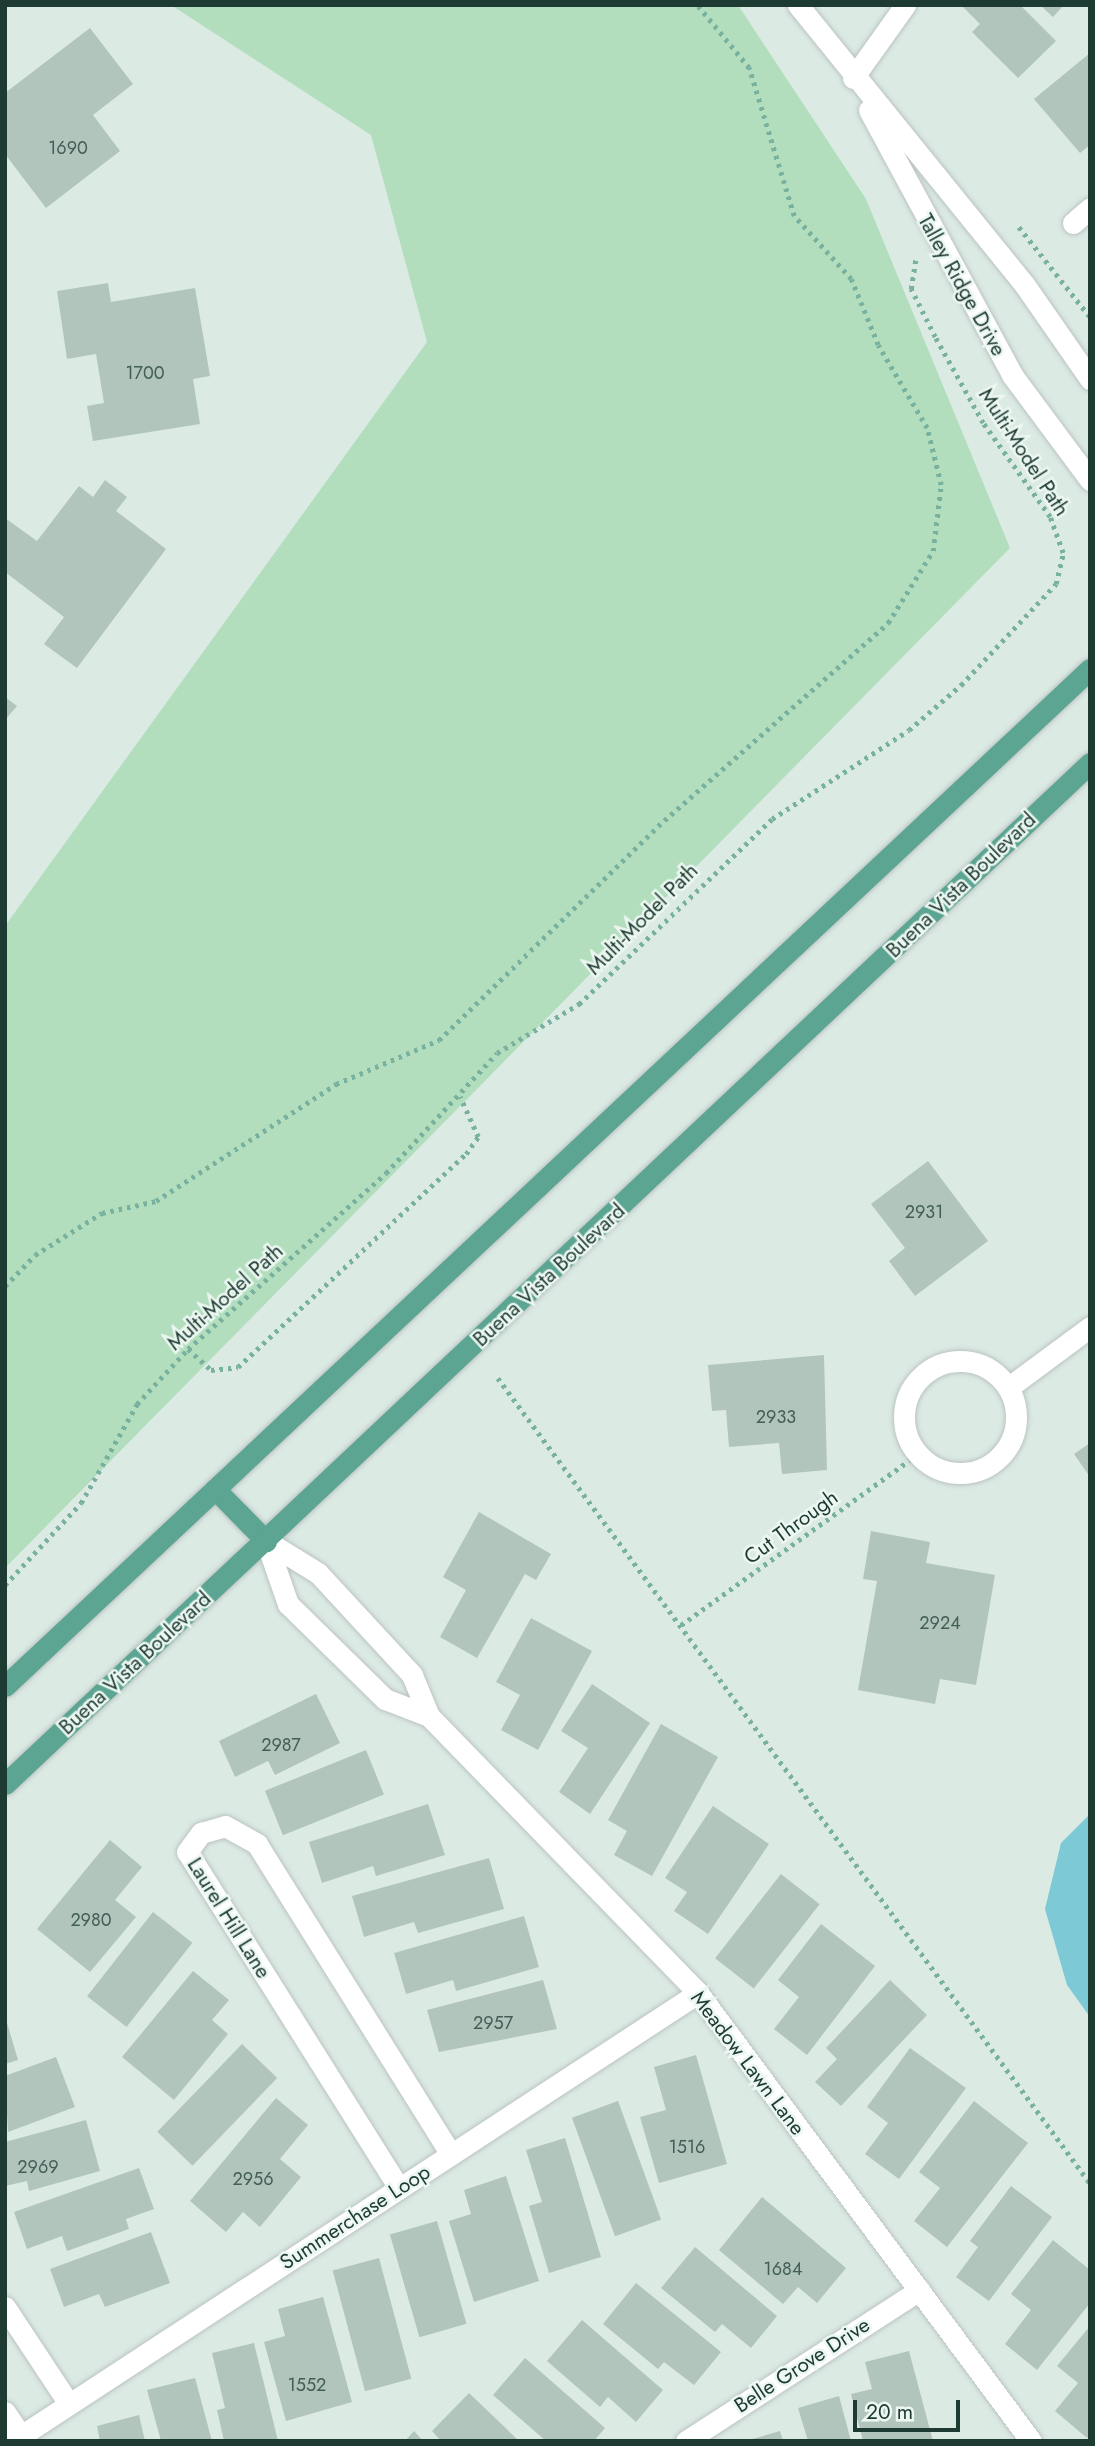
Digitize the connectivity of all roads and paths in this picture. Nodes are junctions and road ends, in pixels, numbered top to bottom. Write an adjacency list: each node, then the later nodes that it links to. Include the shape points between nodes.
1 (697, 5): 13 (path, via 749,68 794,216 851,279 878,345 927,428 941,485 933,551 888,623 658,826 439,1040 336,1084 156,1201 102,1213 35,1255)
2 (798, 5): 4 (street, Talley Ridge Drive)
3 (905, 5): 4 (street)
4 (853, 78): 7 (street, Talley Ridge Drive); 8 (street, Talley Ridge Drive, via 1024,284)
5 (1090, 208): 6 (street)
6 (1073, 223)
7 (935, 240): 9 (street, Talley Ridge Drive, via 1012,375); 12 (path, Multi-Model Path, via 912,264 911,289 983,423 1051,517 1063,553 1056,584 951,694 909,730 772,819 579,1004 497,1053)
8 (1090, 379)
9 (1090, 480)
10 (1090, 669): 19 (main road)
11 (1090, 763): 20 (main road, Buena Vista Boulevard)
12 (460, 1097): 15 (path, Multi-Model Path, via 386,1173); 15 (path, via 476,1121 478,1137 466,1154 239,1367 211,1370)
13 (5, 1286)
14 (1090, 1327): 17 (street)
15 (188, 1349): 21 (path, Multi-Model Path, via 137,1404 81,1503)
16 (498, 1378): 22 (path)
17 (1009, 1387): 18 (street, via 1017,1423 994,1462 951,1472); 18 (street, via 980,1364 944,1362 927,1371 906,1401 904,1420)
18 (918, 1454): 22 (path, Cut Through)
19 (215, 1489): 20 (main road); 23 (main road)
20 (266, 1541): 24 (street, Meadow Lawn Lane, via 327,1584 412,1675); 24 (street, Meadow Lawn Lane, via 288,1604 385,1699); 25 (main road, Buena Vista Boulevard)
21 (5, 1585)
22 (681, 1625): 28 (path)
23 (5, 1686)
24 (429, 1716): 26 (street, Meadow Lawn Lane)
25 (5, 1784)
26 (698, 1993): 27 (street, Summerchase Loop); 30 (street, Meadow Lawn Lane)
27 (451, 2154): 29 (street, Summerchase Loop); 29 (street, Laurel Hill Lane, via 257,1844 225,1826 201,1833 187,1852)
28 (1090, 2183)
29 (399, 2188): 32 (street, Summerchase Loop)
30 (919, 2290): 35 (street, Belle Grove Drive); 36 (street, Meadow Lawn Lane)
31 (5, 2307): 32 (street)
32 (69, 2404): 34 (street, Summerchase Loop)
33 (5, 2412): 34 (street)
34 (17, 2438)
35 (686, 2441)
36 (1031, 2441)

